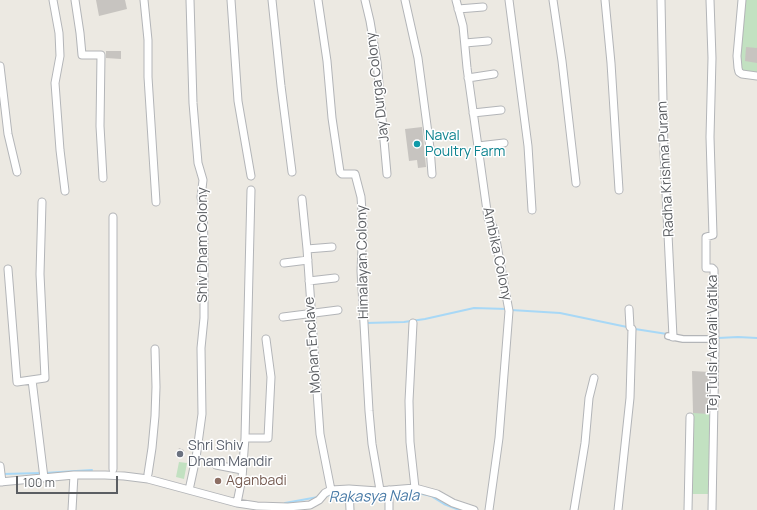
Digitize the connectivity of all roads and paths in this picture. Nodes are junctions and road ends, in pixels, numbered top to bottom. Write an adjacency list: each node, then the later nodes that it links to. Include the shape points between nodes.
1 (53, 0): 38 (street, via 59,33 60,56 55,83)
2 (75, 0): 34 (street, via 82,55 101,55 100,126)
3 (144, 0): 41 (street)
4 (190, 0): 72 (street, Shiv Dham Colony, via 197,155 203,180 201,197 204,318 202,414)
5 (231, 0): 33 (street, via 238,101)
6 (272, 0): 30 (street)
7 (318, 0): 73 (street, Himalayan Colony, via 340,172 355,174 361,197 361,271 368,411)
8 (365, 0): 31 (street, Jay Durga Colony, via 376,62)
9 (406, 0): 32 (street, via 418,58)
10 (456, 0): 18 (street, Ambika Colony)
11 (509, 0): 42 (street, via 528,146)
12 (553, 0): 35 (street)
13 (605, 0): 37 (street)
14 (662, 0): 56 (street, Radha Krishna Puram, via 664,152)
15 (710, 0): 58 (street, Tej Tulsi Aravali Vatika, via 713,235 706,237 706,268 714,270)
16 (742, 0): 23 (street, via 738,68 742,74)
17 (483, 7): 18 (street)
18 (458, 9): 20 (street, Ambika Colony)
19 (488, 40): 20 (street)
20 (464, 43): 24 (street, Ambika Colony)
21 (0, 66): 29 (street, via 8,134)
22 (494, 74): 24 (street)
23 (757, 76)
24 (468, 78): 26 (street, Ambika Colony)
25 (501, 110): 26 (street)
26 (473, 113): 28 (street, Ambika Colony)
27 (504, 143): 28 (street)
28 (478, 146): 83 (street, Ambika Colony, via 488,218 494,229 509,311)
29 (18, 172)
30 (292, 172)
31 (387, 174)
32 (432, 174)
33 (251, 176)
34 (103, 178)
35 (576, 183)
36 (251, 190): 63 (street)
37 (619, 190)
38 (65, 191)
39 (302, 199): 45 (street, Mohan Enclave)
40 (42, 202): 61 (street, via 40,274 45,378)
41 (156, 202)
42 (532, 210)
43 (113, 217): 65 (street)
44 (332, 247): 45 (street)
45 (307, 249): 46 (street, Mohan Enclave)
46 (308, 260): 47 (street); 50 (street, Mohan Enclave)
47 (284, 263)
48 (8, 269): 61 (street, via 17,382)
49 (335, 278): 50 (street)
50 (308, 281): 53 (street, Mohan Enclave)
51 (629, 309): 85 (street, via 632,329 630,398)
52 (338, 310): 53 (street)
53 (311, 314): 54 (street); 74 (street, Mohan Enclave, via 320,434)
54 (283, 317)
55 (413, 323): 71 (street, via 408,401)
56 (671, 336): 58 (street, via 684,339)
57 (266, 339): 63 (street, via 270,377 268,438)
58 (715, 339): 87 (street, Tej Tulsi Aravali Vatika)
59 (155, 349): 67 (street, via 155,416)
60 (594, 378): 84 (street)
61 (32, 380): 68 (street)
62 (690, 417): 86 (street)
63 (245, 438): 66 (street)
64 (216, 465): 66 (street)
65 (113, 469)
66 (242, 470): 77 (street)
67 (148, 474)
68 (44, 475): 69 (street); 70 (street)
69 (74, 475): 72 (street, via 148,479); 79 (street)
70 (1, 476)
71 (415, 488): 76 (street); 82 (street, via 437,494)
72 (189, 490): 77 (street)
73 (380, 490): 75 (street); 76 (street)
74 (328, 492): 75 (street); 78 (street)
75 (348, 492): 80 (street)
76 (390, 493): 81 (street)
77 (237, 502): 78 (street, via 257,506)
78 (310, 508)
79 (72, 510)
80 (350, 510)
81 (389, 510)
82 (474, 510)
83 (489, 510)
84 (574, 510)
85 (618, 510)
86 (688, 510)
87 (712, 510)

